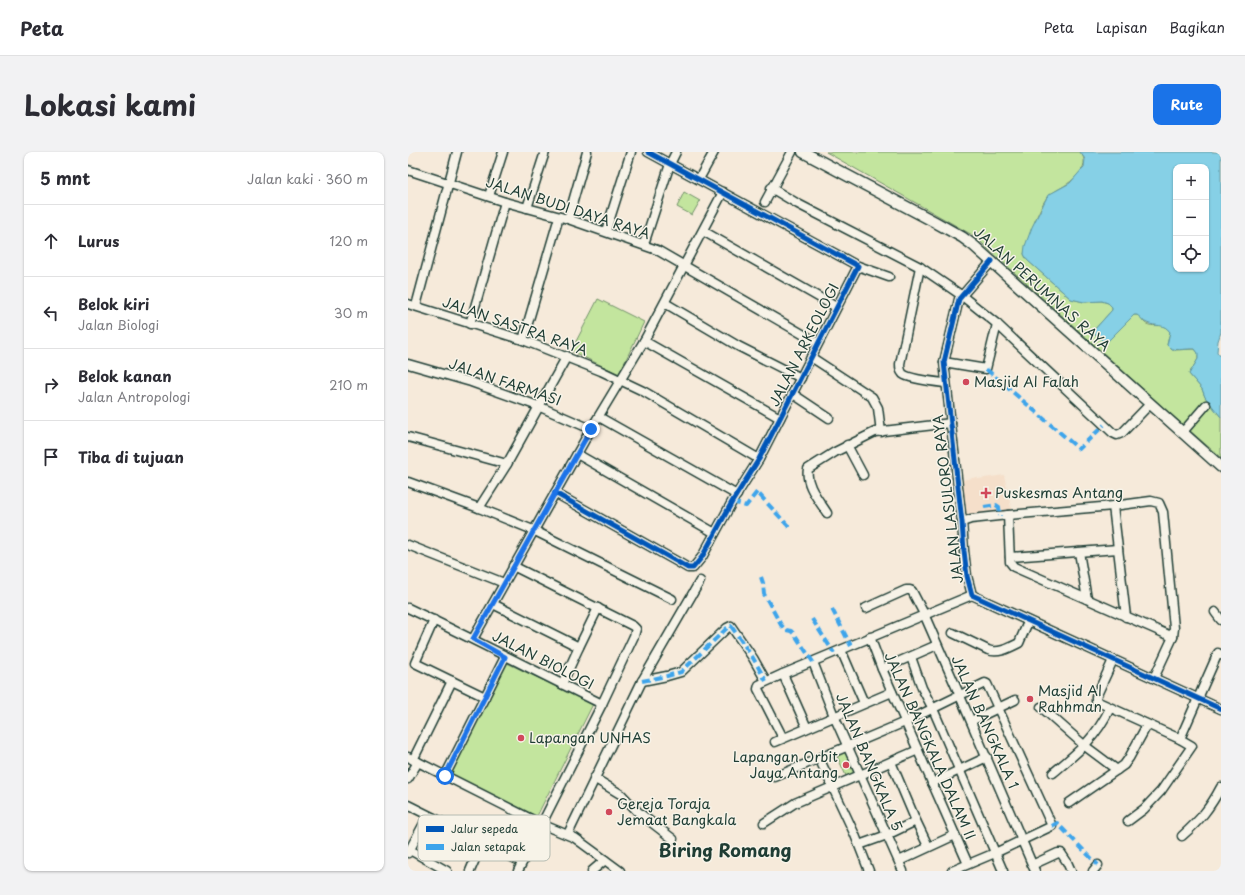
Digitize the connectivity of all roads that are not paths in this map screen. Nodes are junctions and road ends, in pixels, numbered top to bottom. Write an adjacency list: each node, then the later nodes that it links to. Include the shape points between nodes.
1 (457, 152): 14 (street)
2 (503, 152): 17 (street)
3 (545, 152): 20 (street)
4 (587, 152): 22 (street)
5 (630, 152): 24 (street)
6 (648, 152): 11 (street)
7 (676, 152): 11 (street)
8 (714, 152): 13 (street)
9 (792, 152): 15 (street)
10 (803, 152): 26 (street, JALAN PERUMNAS RAYA, via 962,236)
11 (670, 164): 13 (street); 25 (street)
12 (408, 170): 14 (street, JALAN BUDI DAYA RAYA)
13 (699, 179): 16 (street)
14 (448, 184): 17 (street, JALAN BUDI DAYA RAYA); 33 (street)
15 (771, 188): 19 (street); 29 (street)
16 (723, 192): 23 (street); 28 (street)
17 (489, 196): 18 (street, JALAN BUDI DAYA RAYA)
18 (506, 202): 20 (street, JALAN BUDI DAYA RAYA); 35 (street)
19 (765, 202)
20 (527, 208): 21 (street, JALAN BUDI DAYA RAYA)
21 (559, 217): 22 (street, JALAN BUDI DAYA RAYA); 37 (street)
22 (568, 219): 24 (street, JALAN BUDI DAYA RAYA)
23 (703, 230): 27 (street); 34 (street)
24 (606, 231): 25 (street, JALAN BUDI DAYA RAYA)
25 (644, 244): 27 (street, JALAN BUDI DAYA RAYA)
26 (992, 261): 31 (street, JALAN LASULORO RAYA); 48 (street, JALAN PERUMNAS RAYA)
27 (685, 265): 32 (street); 39 (street, JALAN BUDI DAYA RAYA)
28 (858, 266): 30 (street); 34 (street, JALAN ARKEOLOGI)
29 (920, 267): 31 (street); 46 (street, via 900,370 910,376)
30 (889, 277)
31 (961, 295): 36 (street); 42 (street, JALAN LASULORO RAYA)
32 (665, 303): 38 (street); 44 (street, via 738,346)
33 (412, 305): 35 (street, JALAN SASTRA RAYA)
34 (836, 307): 39 (street, JALAN ARKEOLOGI)
35 (470, 324): 37 (street, JALAN SASTRA RAYA)
36 (996, 324): 42 (street, via 986,369); 48 (street, via 1113,433 1122,433)
37 (523, 340): 40 (street, JALAN SASTRA RAYA)
38 (644, 342): 45 (street); 52 (street)
39 (818, 343): 41 (street, JALAN ARKEOLOGI)
40 (567, 356): 45 (street, JALAN SASTRA RAYA); 50 (street)
41 (811, 357): 44 (street, JALAN ARKEOLOGI); 56 (street, via 872,397 878,408)
42 (944, 362): 46 (street, JALAN LASULORO RAYA)
43 (408, 364): 50 (street, JALAN FARMASI, via 471,382)
44 (801, 378): 47 (street, JALAN ARKEOLOGI)
45 (621, 380): 51 (street); 61 (street, JALAN SASTRA RAYA)
46 (945, 383): 54 (street, JALAN LASULORO RAYA)
47 (793, 394): 52 (street, JALAN ARKEOLOGI); 53 (street)
48 (1150, 404): 57 (street, JALAN PERUMNAS RAYA)
49 (1206, 405): 57 (street)
50 (538, 406): 55 (street, JALAN FARMASI); 62 (street)
51 (599, 417): 55 (street); 67 (street)
52 (780, 418): 61 (street, JALAN ARKEOLOGI)
53 (828, 418)
54 (951, 423): 56 (street); 72 (street, JALAN LASULORO RAYA)
55 (591, 429): 60 (street)
56 (881, 432): 59 (street, via 875,432)
57 (1182, 433): 63 (street, JALAN PERUMNAS RAYA)
58 (408, 436): 62 (street)
59 (847, 445): 64 (street); 70 (street, via 808,470 806,477)
60 (577, 454): 66 (street); 74 (street)
61 (759, 459): 67 (street, JALAN ARKEOLOGI)
62 (507, 464): 69 (street)
63 (1221, 467)
64 (863, 475)
65 (408, 482): 69 (street)
66 (555, 493): 73 (street); 74 (street, JALAN ARKEOLOGI, via 688,568 693,568 702,557)
67 (736, 495): 74 (street, JALAN ARKEOLOGI)
68 (1113, 506): 71 (street); 76 (street); 96 (street, via 1151,501 1162,507)
69 (480, 508): 73 (street)
70 (827, 514)
71 (1008, 515): 72 (street); 78 (street)
72 (962, 522): 82 (street, JALAN LASULORO RAYA, via 967,576)
73 (533, 530): 79 (street); 83 (street)
74 (715, 533)
75 (408, 545): 81 (street)
76 (1118, 549): 77 (street); 91 (street)
77 (1079, 552): 78 (street); 84 (street)
78 (1010, 557): 84 (street, via 1014,568)
79 (514, 566): 81 (street); 87 (street)
80 (700, 581): 111 (street)
81 (504, 583): 85 (street)
82 (972, 595): 90 (street); 94 (street, JALAN LASULORO RAYA)
83 (672, 599)
84 (1087, 599): 91 (street)
85 (493, 604): 98 (street); 100 (street)
86 (408, 608): 92 (street, JALAN BIOLOGI)
87 (598, 608): 100 (street); 120 (street, via 636,629)
88 (866, 608): 90 (street, JALAN BANGKALA 1, via 908,590 912,592)
89 (1215, 612): 93 (street)
90 (924, 614): 97 (street); 99 (street, JALAN BANGKALA 1)
91 (1126, 617): 96 (street)
92 (434, 620): 98 (street, JALAN BIOLOGI); 110 (street, via 416,663)
93 (1221, 620)
94 (1028, 622): 95 (street, via 1019,643 999,652 988,650); 105 (street, JALAN LASULORO RAYA)
95 (953, 633)
96 (1173, 637): 109 (street)
97 (870, 638): 101 (street); 107 (street, JALAN BANGKALA DALAM II)
98 (473, 639): 103 (street, JALAN BIOLOGI)
99 (936, 645): 104 (street); 115 (street, JALAN BANGKALA 1)
100 (579, 646): 113 (street)
101 (841, 650): 106 (street); 119 (street)
102 (1220, 652): 117 (street)
103 (505, 657): 113 (street, JALAN BIOLOGI); 116 (street)
104 (910, 657): 107 (street); 124 (street)
105 (1113, 660): 109 (street, JALAN LASULORO RAYA); 123 (street, via 1095,699)
106 (813, 662): 108 (street); 126 (street, JALAN BANGKALA 5)
107 (882, 669): 114 (street, JALAN BANGKALA DALAM II)
108 (783, 674): 112 (street); 130 (street)
109 (1154, 678): 117 (street, JALAN LASULORO RAYA)
110 (452, 680): 116 (street); 139 (street)
111 (642, 681): 112 (street, via 681,672 731,626); 147 (street)
112 (766, 681): 131 (street, via 758,689)
113 (562, 684): 120 (street, JALAN BIOLOGI)
114 (892, 692): 119 (street); 128 (street, JALAN BANGKALA DALAM II)
115 (960, 696): 122 (street, via 985,683); 124 (street); 127 (street, JALAN BANGKALA 1)
116 (485, 697): 144 (street)
117 (1198, 698): 125 (street, JALAN LASULORO RAYA); 132 (street)
118 (1015, 700): 122 (street)
119 (864, 703): 126 (street)
120 (602, 704): 156 (street)
121 (1041, 707): 135 (street)
122 (999, 708): 127 (street); 167 (street, via 1052,826)
123 (1110, 708): 129 (street); 135 (street)
124 (933, 709): 128 (street); 141 (street)
125 (1221, 709)
126 (834, 716): 130 (street); 134 (street, JALAN BANGKALA 5)
127 (971, 721): 138 (street, JALAN BANGKALA 1)
128 (905, 722): 134 (street); 136 (street, JALAN BANGKALA DALAM II)
129 (1147, 725): 132 (street); 142 (street, via 1129,758)
130 (807, 728): 131 (street)
131 (783, 738): 133 (street)
132 (1180, 739): 157 (street, via 1191,744 1191,748 1161,791)
133 (775, 742)
134 (848, 746): 137 (street); 145 (street, JALAN BANGKALA 5)
135 (1085, 746): 142 (street); 143 (street)
136 (918, 750): 140 (street); 149 (street, JALAN BANGKALA DALAM II)
137 (819, 758): 146 (street); 150 (street)
138 (987, 758): 141 (street); 167 (street, JALAN BANGKALA 1)
139 (413, 759): 144 (street); 148 (street)
140 (892, 762): 145 (street); 158 (street)
141 (959, 770): 149 (street); 171 (street)
142 (1117, 770): 152 (street)
143 (1053, 773)
144 (445, 776): 155 (street)
145 (861, 776): 150 (street); 163 (street, JALAN BANGKALA 5)
146 (775, 777)
147 (594, 778): 161 (street); 166 (street, via 622,795 638,812)
148 (408, 779)
149 (932, 783): 164 (street, JALAN BANGKALA DALAM II)
150 (832, 787): 159 (street, via 795,803); 168 (street)
151 (1221, 788): 165 (street, via 1198,822)
152 (1069, 803)
153 (408, 805): 154 (street)
154 (426, 815)
155 (523, 815)
156 (546, 815)
157 (1128, 820)
158 (916, 821): 163 (street); 169 (street)
159 (764, 823)
160 (550, 827): 161 (street)
161 (568, 834): 173 (street)
162 (418, 835): 170 (street)
163 (887, 835): 168 (street); 176 (street, JALAN BANGKALA 5)
164 (955, 835): 169 (street); 178 (street, JALAN BANGKALA DALAM II)
165 (1182, 836)
166 (673, 839)
167 (1022, 840): 171 (street); 179 (street)
168 (859, 845): 185 (street)
169 (928, 846): 176 (street)
170 (409, 852): 172 (street)
171 (995, 853): 178 (street); 188 (street)
172 (418, 856)
173 (606, 860): 183 (street); 184 (street)
174 (427, 861): 180 (street)
175 (474, 861): 181 (street)
176 (899, 861): 186 (street, JALAN BANGKALA 5)
177 (522, 862): 182 (street)
178 (968, 864): 187 (street)
179 (1033, 868): 189 (street, via 1061,853)
180 (447, 871)
181 (470, 871)
182 (518, 871)
183 (592, 871)
184 (620, 871)
185 (869, 871)
186 (903, 871)
187 (952, 871)
188 (1003, 871)
189 (1070, 871)

